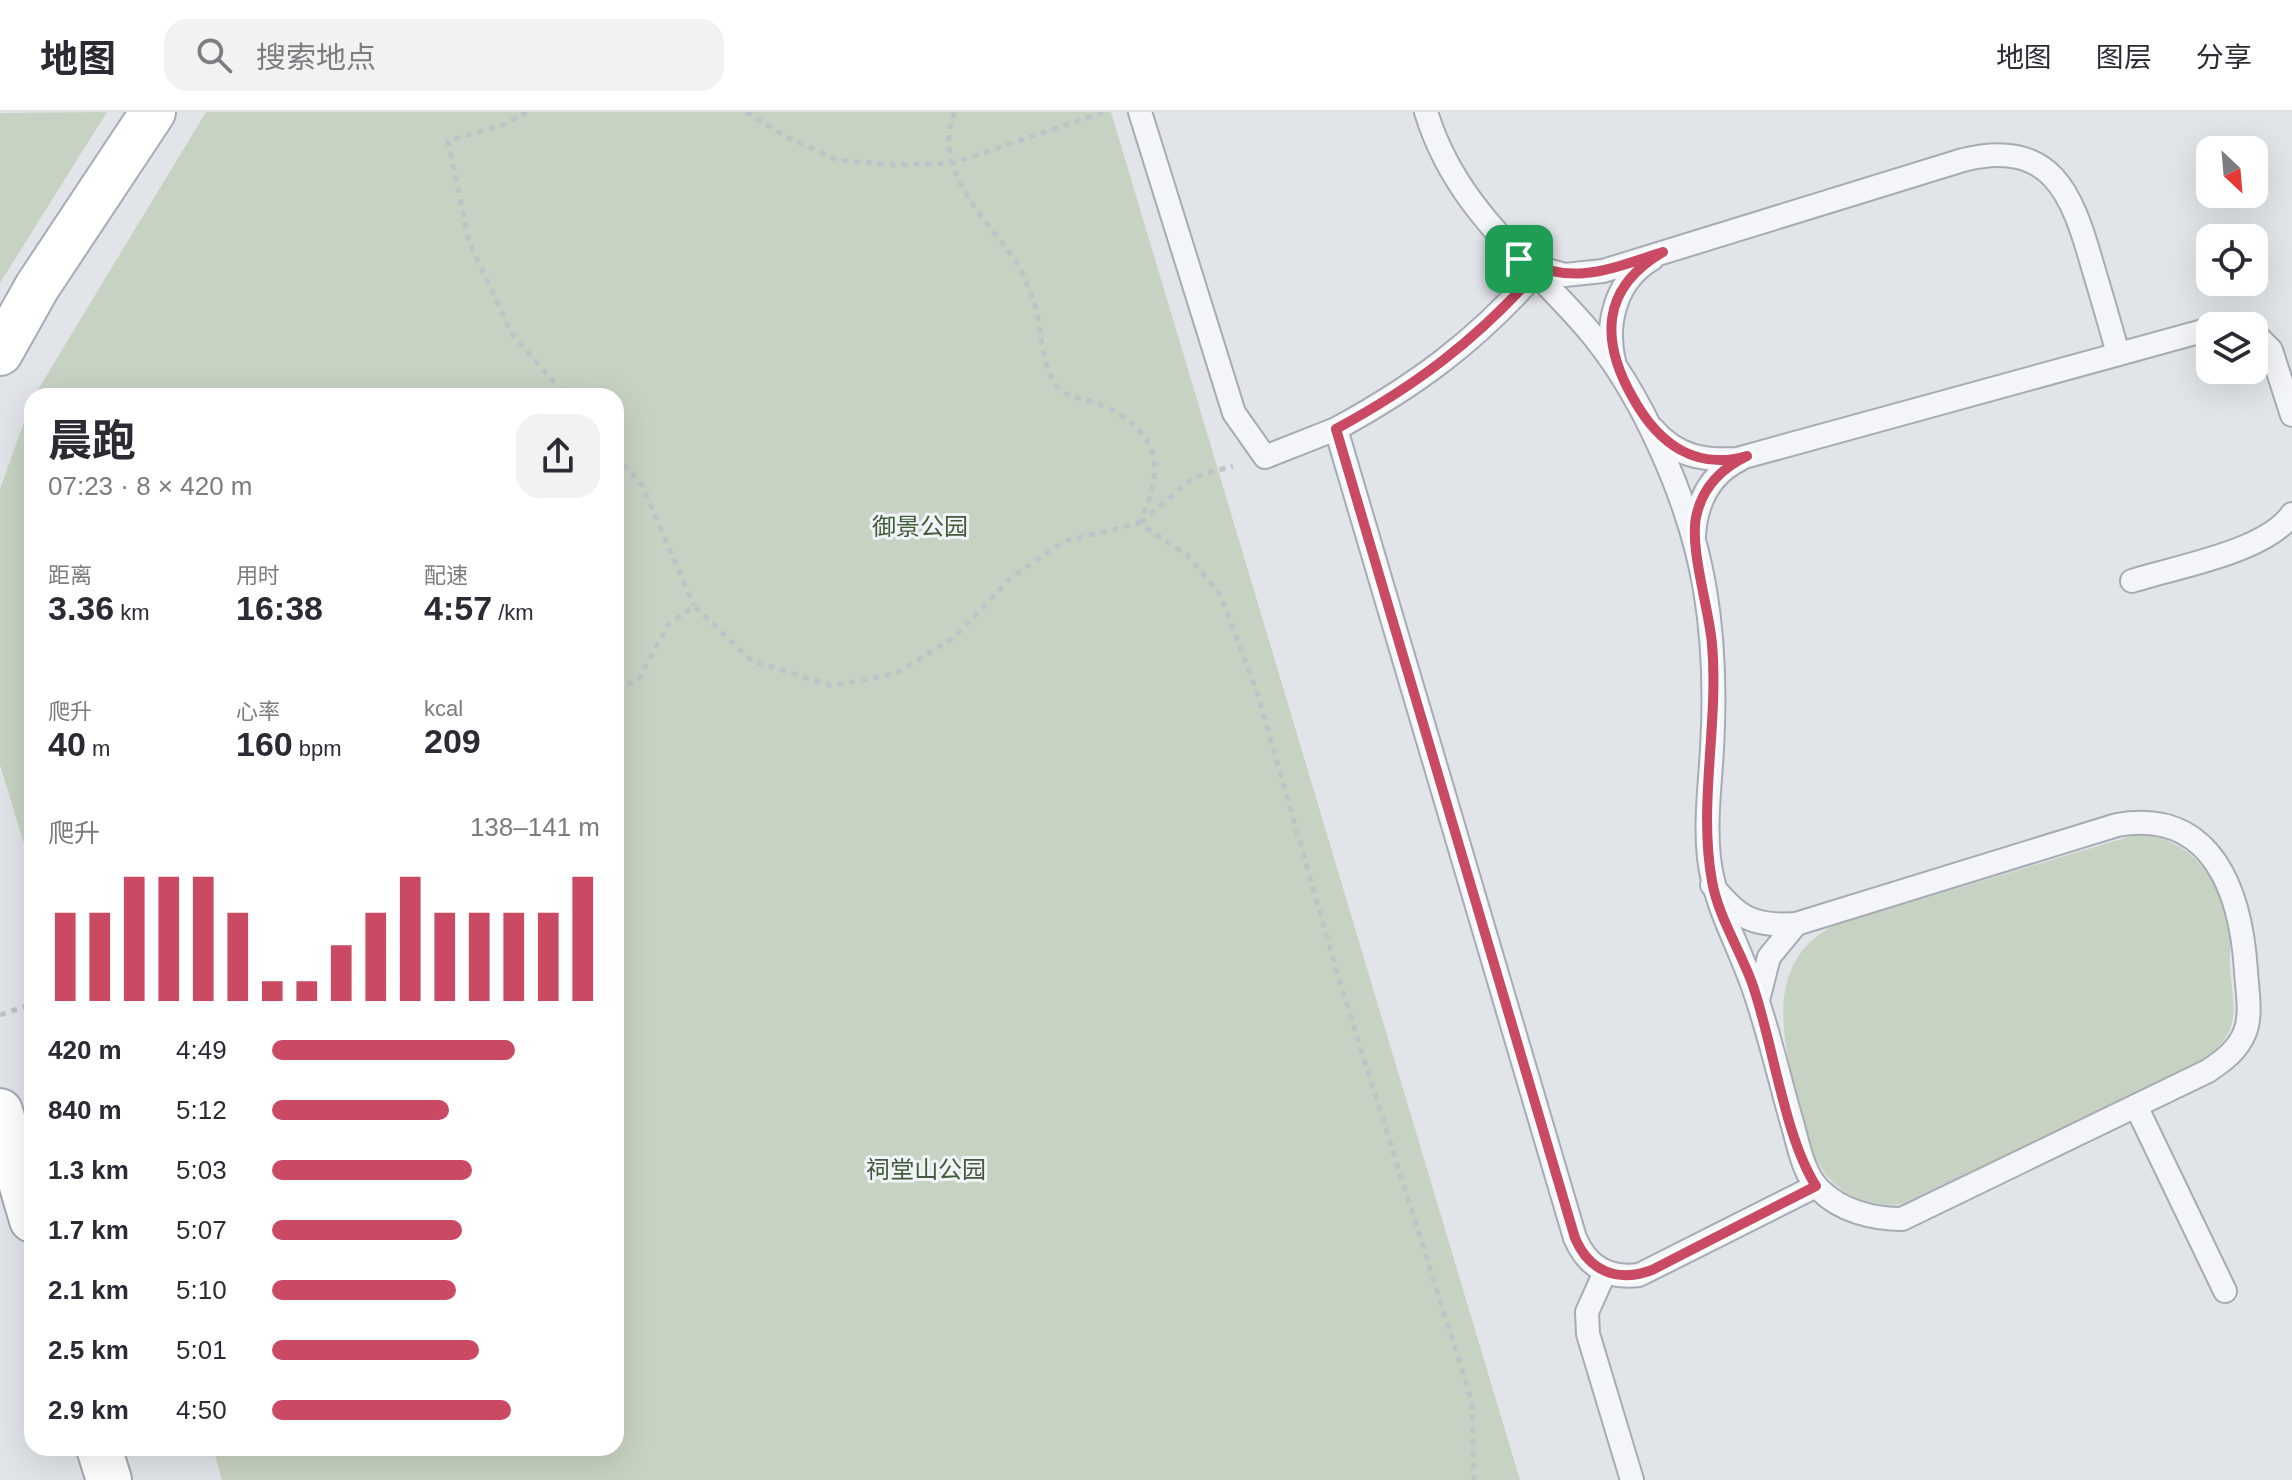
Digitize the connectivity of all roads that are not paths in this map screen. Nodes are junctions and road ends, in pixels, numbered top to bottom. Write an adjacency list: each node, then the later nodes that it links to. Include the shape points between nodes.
1 (153, 112): 8 (street, via 37,287)
2 (1140, 112): 13 (lane, via 1234,413 1265,457)
3 (1426, 112): 5 (lane, via 1468,199)
4 (1663, 252): 5 (lane, via 1581,275); 9 (lane, via 1985,154 2018,157 2048,174 2070,198); 10 (lane, via 1636,271 1618,298 1611,332)
5 (1527, 267): 10 (lane, via 1587,328); 13 (lane, via 1461,349 1422,379)
6 (2196, 333): 9 (lane)
7 (2268, 347): 12 (lane)
8 (0, 353)
9 (2118, 354): 14 (lane)
10 (1616, 368): 11 (lane)
11 (1642, 415): 14 (lane, via 1656,433 1686,454 1719,460); 16 (lane)
12 (2292, 415)
13 (1336, 429): 25 (lane, via 1575,1238 1589,1263)
14 (1747, 456): 16 (lane, via 1730,464 1709,486 1696,514)
15 (2292, 514): 17 (lane, via 2253,543)
16 (1693, 539): 18 (lane, via 1705,588 1715,694 1708,853)
17 (2132, 581)
18 (1712, 885): 19 (lane, via 1744,917 1767,926); 20 (lane)
19 (1796, 924): 20 (lane, via 1769,957); 21 (lane, via 2117,825 2151,823 2183,832 2215,862 2236,899 2243,927 2246,1030 2218,1064)
20 (1758, 1003): 23 (lane, via 1797,1142)
21 (2136, 1106): 23 (lane, via 1902,1219 1855,1211); 26 (lane)
22 (0, 1111): 24 (street)
23 (1816, 1186): 25 (lane, via 1652,1270 1628,1276)
24 (24, 1193)
25 (1605, 1272): 29 (lane, via 1587,1312 1588,1334)
26 (2225, 1291)
27 (102, 1456): 28 (street)
28 (109, 1480)
29 (1632, 1480)

